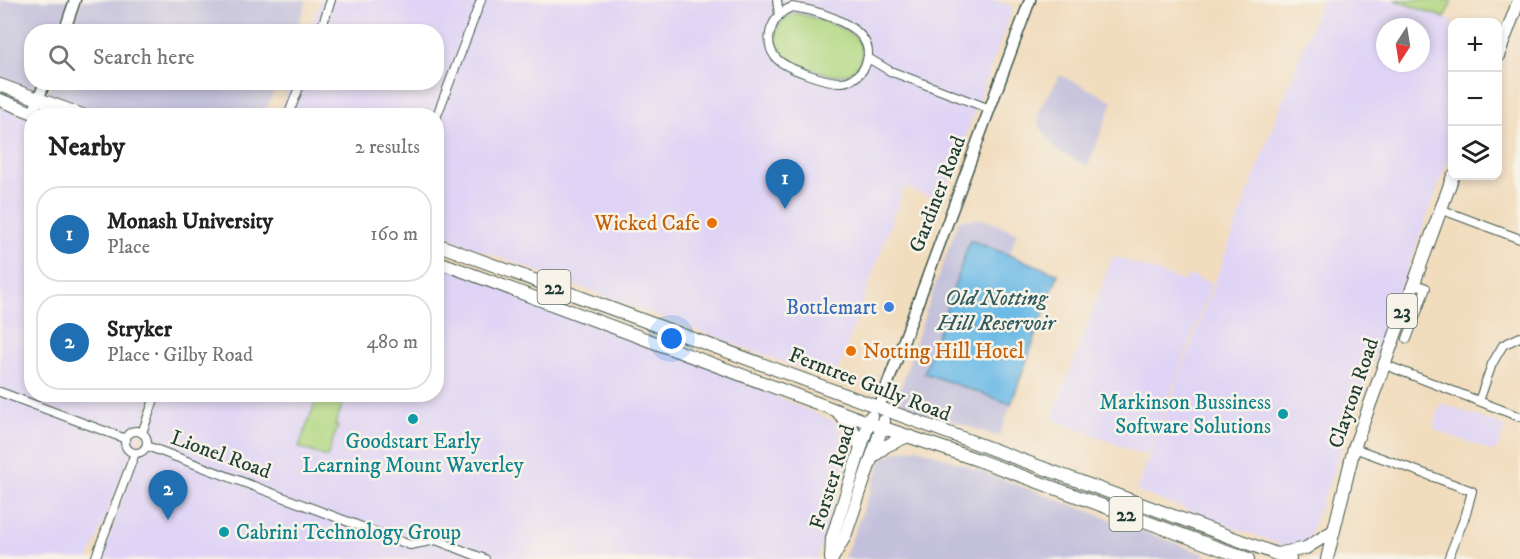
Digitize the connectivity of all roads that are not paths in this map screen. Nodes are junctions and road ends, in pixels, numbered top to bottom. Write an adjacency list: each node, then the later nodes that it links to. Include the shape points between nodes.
1 (75, 0): 10 (street)
2 (332, 0): 11 (street)
3 (481, 0): 24 (street)
4 (777, 0): 9 (street)
5 (785, 0): 8 (street)
6 (1030, 0): 26 (street, Gardiner Road)
7 (1518, 0): 12 (main road)
8 (792, 7): 9 (street); 13 (street, via 851,26 865,41)
9 (778, 15): 14 (street, via 769,42 777,59 785,65 837,82 849,81)
10 (67, 24)
11 (323, 24)
12 (1502, 43)
13 (868, 58): 14 (street); 15 (street)
14 (863, 70): 15 (street)
15 (890, 71): 26 (street)
16 (0, 85): 19 (main road)
17 (42, 90): 19 (street)
18 (298, 90): 23 (street)
19 (38, 99): 21 (street); 22 (main road)
20 (0, 100): 25 (main road)
21 (37, 108)
22 (63, 108)
23 (291, 108)
24 (440, 108)
25 (24, 109)
26 (990, 109): 43 (street, Gardiner Road)
27 (1451, 180): 28 (main road, Clayton Road / 23)
28 (1440, 209): 29 (street); 32 (main road, Clayton Road / 23)
29 (1520, 239)
30 (444, 247): 33 (main road, Ferntree Gully Road / 22)
31 (444, 264): 34 (main road, Ferntree Gully Road / 22)
32 (1413, 283): 36 (street, via 1426,288); 37 (main road, Clayton Road / 23)
33 (619, 312): 34 (main road); 43 (main road, Ferntree Gully Road / 22)
34 (615, 327): 44 (main road, Ferntree Gully Road / 22)
35 (1520, 337): 40 (street, via 1503,345)
36 (1407, 339)
37 (1383, 364): 40 (street); 53 (main road, Clayton Road / 23)
38 (0, 392): 39 (street)
39 (24, 401)
40 (1479, 401): 45 (street)
41 (27, 402): 50 (street)
42 (153, 402): 48 (street)
43 (881, 407): 46 (main road, Forster Road); 47 (main road, Forster Road); 55 (main road, Ferntree Gully Road / 22)
44 (836, 409): 46 (main road, Ferntree Gully Road / 22); 52 (main road)
45 (1520, 417)
46 (868, 422): 47 (main road, Ferntree Gully Road / 22); 52 (main road, Forster Road)
47 (881, 427): 49 (main road, Ferntree Gully Road / 22); 56 (main road, Forster Road)
48 (142, 433): 50 (street, via 134,431); 51 (street)
49 (908, 436): 56 (main road); 57 (main road, Ferntree Gully Road / 22)
50 (126, 439): 54 (street, via 128,450)
51 (147, 446): 54 (street); 63 (street, Lionel Road, via 410,545 436,540)
52 (861, 447): 64 (main road, Forster Road, via 832,538)
53 (1354, 448): 59 (main road, Clayton Road / 23); 68 (street, via 1472,491)
54 (135, 453): 62 (street)
55 (1008, 456): 57 (main road); 58 (main road, Ferntree Gully Road / 22)
56 (872, 458): 64 (main road, Forster Road, via 845,536)
57 (1004, 470): 60 (main road, Ferntree Gully Road / 22)
58 (1198, 525): 60 (main road); 61 (main road, Ferntree Gully Road / 22)
59 (1333, 531): 61 (main road, via 1306,548); 67 (main road, Clayton Road / 23)
60 (1193, 538): 65 (main road, Ferntree Gully Road / 22)
61 (1277, 554): 66 (main road, Ferntree Gully Road / 22)
62 (95, 559)
63 (485, 559)
64 (832, 559)
65 (1248, 559)
66 (1290, 559)
67 (1327, 559)
68 (1448, 559)

